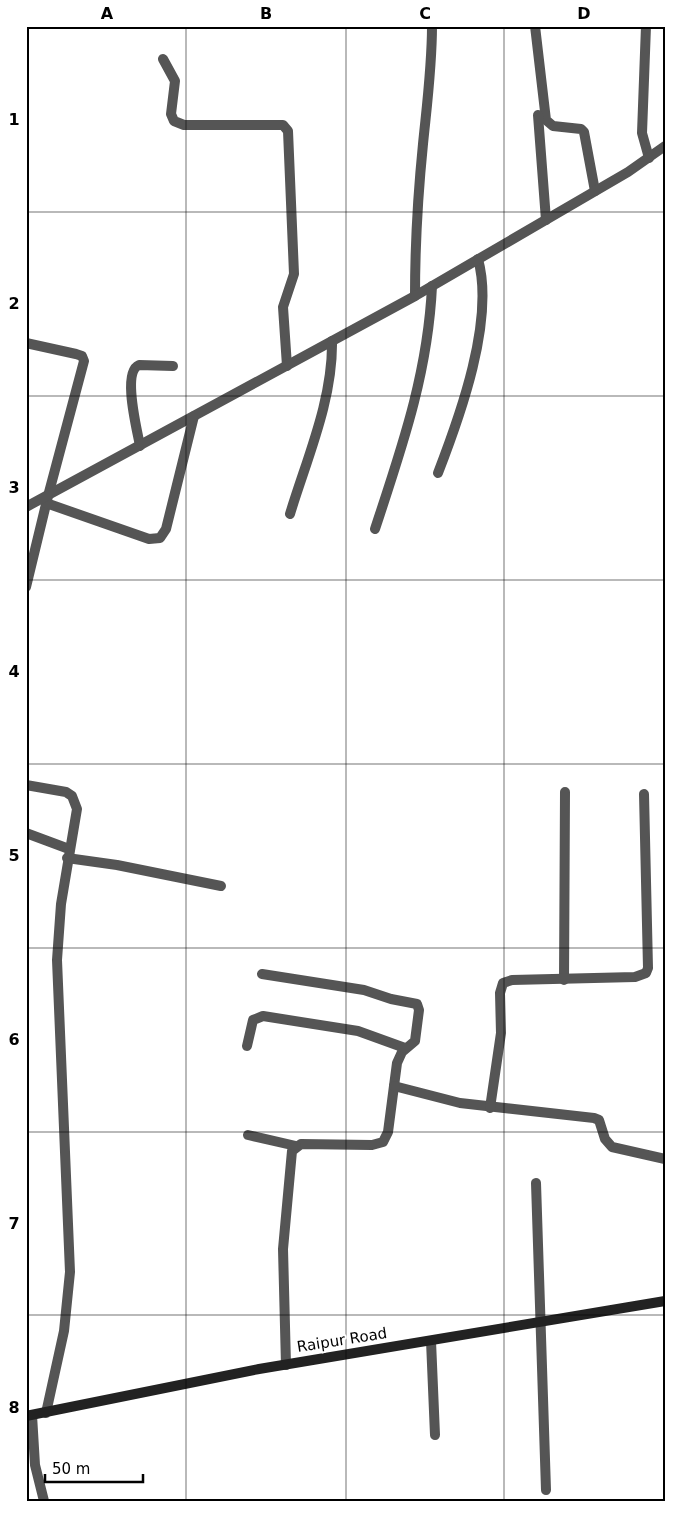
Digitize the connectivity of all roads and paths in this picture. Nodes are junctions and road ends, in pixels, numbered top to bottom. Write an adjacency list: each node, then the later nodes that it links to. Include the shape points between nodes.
1 (432, 26): 12 (street, via 431,75 415,246)
2 (535, 26): 8 (street, via 546,120 553,126 584,132)
3 (646, 26): 7 (street, via 642,133)
4 (163, 58): 16 (street, via 175,81 171,114 178,123 271,124 283,125 288,131 294,274 283,307)
5 (538, 115): 9 (street)
6 (665, 146): 7 (street)
7 (649, 158): 8 (street)
8 (595, 191): 9 (street)
9 (546, 220): 10 (street)
10 (478, 259): 11 (street); 19 (street, via 484,295 470,378)
11 (432, 286): 12 (street); 23 (street, via 428,340 412,419)
12 (415, 296): 13 (street)
13 (332, 341): 16 (street); 22 (street, via 328,389)
14 (26, 343): 20 (street, via 76,354 82,356 84,362)
15 (173, 366): 18 (street, via 139,365 131,372)
16 (287, 366): 17 (street)
17 (194, 416): 18 (street); 20 (street, via 166,529 160,538 149,539)
18 (140, 446): 20 (street)
19 (438, 473)
20 (47, 499): 21 (street); 24 (street)
21 (26, 507)
22 (290, 514)
23 (375, 529)
24 (26, 587)
25 (26, 785): 29 (street, via 72,796 77,809)
26 (565, 792): 32 (street)
27 (644, 794): 32 (street, via 646,973 635,977)
28 (26, 833): 29 (street)
29 (68, 854): 30 (street); 45 (street, via 57,960 70,1272 64,1331)
30 (221, 886)
31 (262, 974): 34 (street, via 352,987 417,1004 416,1035 411,1045)
32 (564, 980): 36 (street, via 512,980 503,983 500,993 501,1033)
33 (247, 1046): 34 (street, via 254,1020 263,1016 351,1029)
34 (405, 1048): 35 (street, via 397,1063)
35 (394, 1086): 36 (street, via 438,1100); 38 (street, via 388,1132 383,1142)
36 (490, 1108): 39 (street, via 594,1118 599,1120 605,1139 612,1147)
37 (248, 1135): 38 (street)
38 (296, 1146): 44 (street, via 291,1156 282,1249)
39 (665, 1159)
40 (536, 1184): 42 (street)
41 (665, 1301): 42 (main road, Raipur Road)
42 (540, 1322): 43 (main road, Raipur Road); 48 (street)
43 (431, 1341): 44 (main road, Raipur Road); 47 (street)
44 (286, 1365): 45 (main road, Raipur Road)
45 (46, 1413): 46 (main road, Raipur Road)
46 (29, 1416): 49 (street, via 35,1465)
47 (435, 1435)
48 (546, 1490)
49 (44, 1501)

